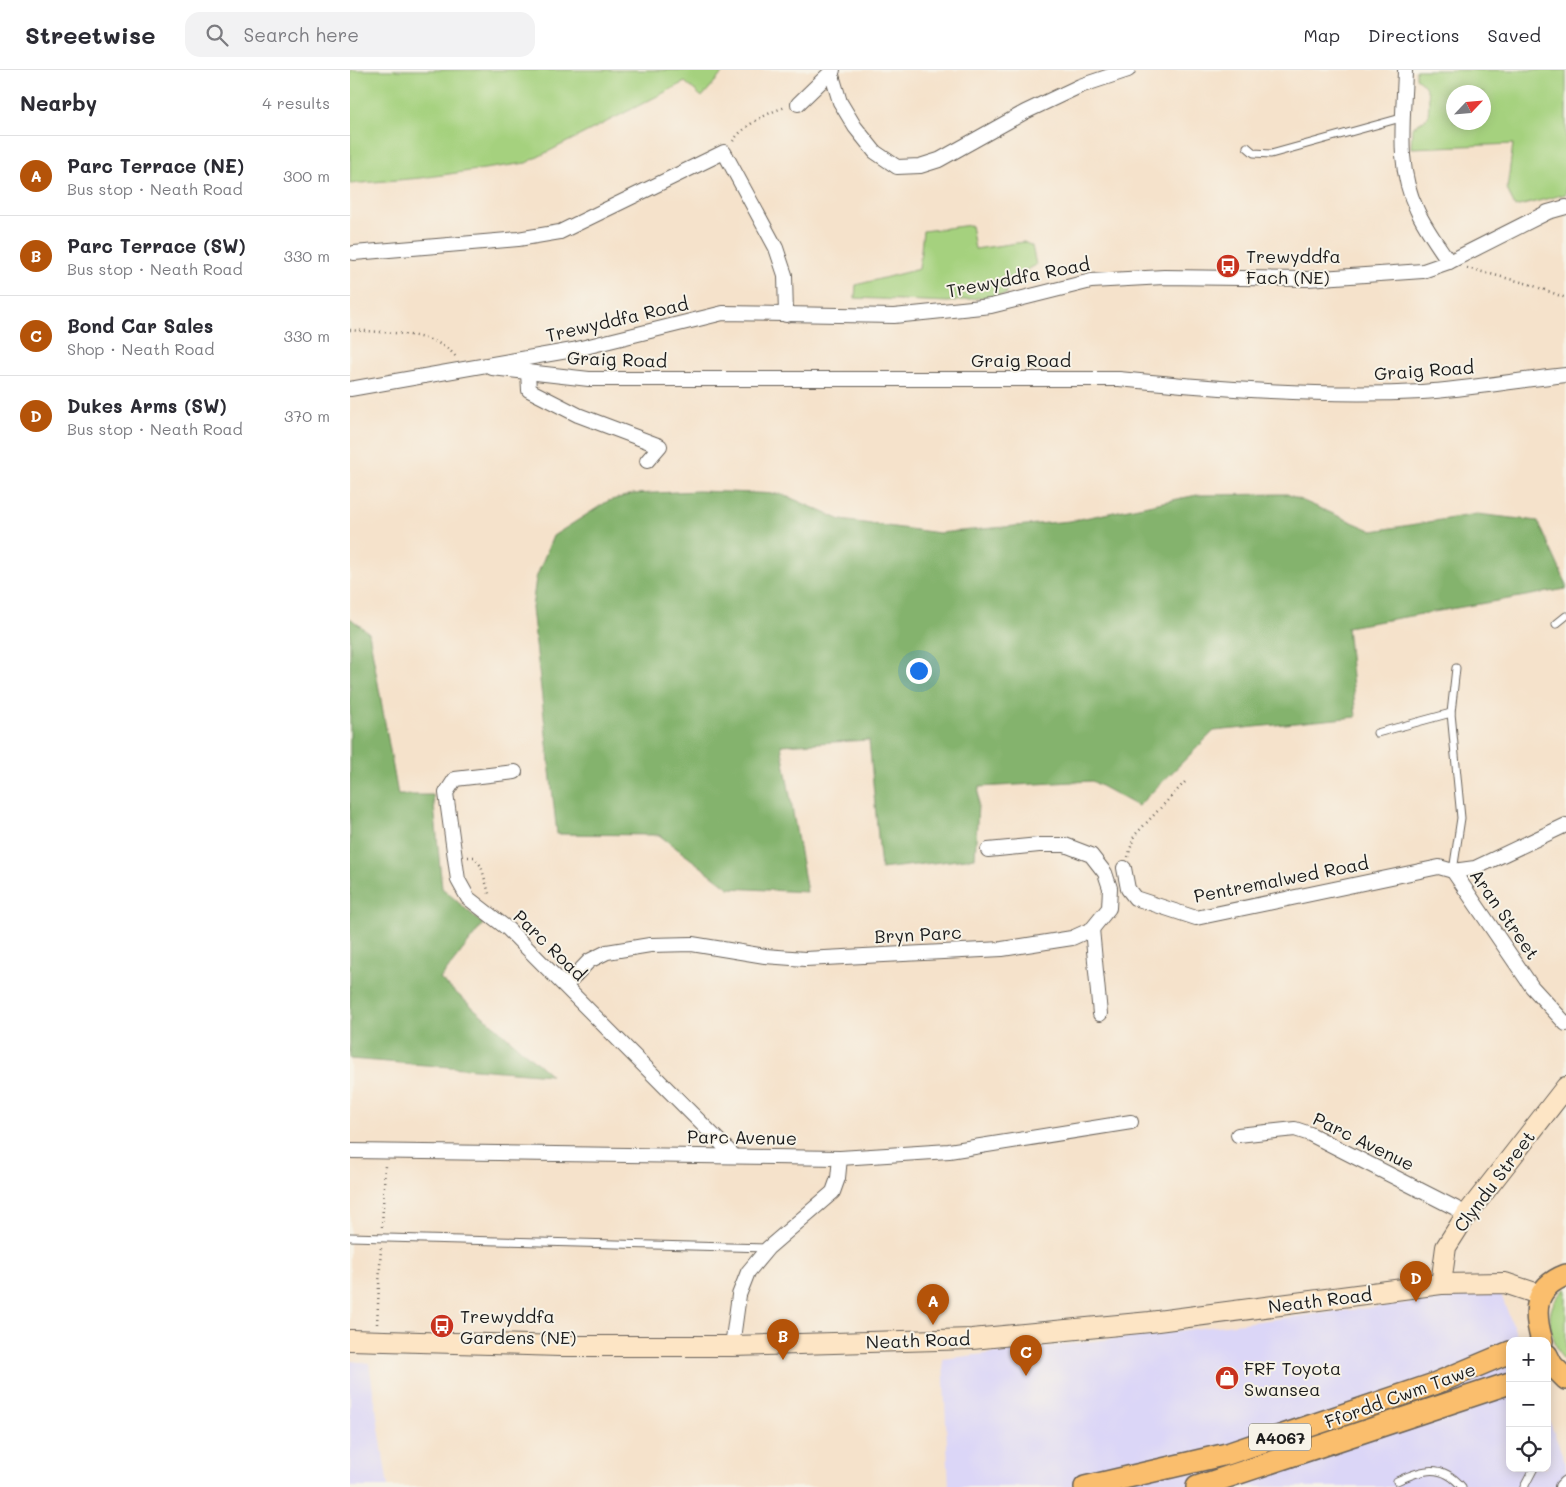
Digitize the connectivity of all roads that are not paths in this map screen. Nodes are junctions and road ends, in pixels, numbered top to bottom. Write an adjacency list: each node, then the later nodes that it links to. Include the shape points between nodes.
1 (1128, 70): 3 (street, via 1080,86 1025,112 939,160 920,166 897,167 875,152 855,126 840,102)
2 (1405, 70): 5 (street)
3 (832, 71): 4 (street)
4 (798, 104)
5 (1401, 118): 6 (lane, via 1271,154 1254,153); 9 (street, via 1402,158 1408,186 1417,210)
6 (1247, 147)
7 (1566, 207): 9 (street, Trewyddfa Road, via 1548,212)
8 (354, 253): 10 (street, via 518,239 560,232 724,152 776,248 785,275)
9 (1448, 262): 10 (street, Trewyddfa Road, via 1423,271 1307,279 1164,277 1091,281 991,306 894,316)
10 (786, 315): 11 (street, Trewyddfa Road, via 723,313 573,350)
11 (470, 367): 12 (street, Graig Road); 14 (street, Trewyddfa Road)
12 (528, 372): 13 (street, Graig Road, via 627,380 1119,379 1321,393 1424,392); 15 (street, via 529,390 578,415 660,446)
13 (1566, 375)
14 (350, 389)
15 (647, 461)
16 (1566, 616): 17 (lane)
17 (1556, 624)
18 (1456, 668): 19 (lane)
19 (1451, 713): 20 (lane); 25 (lane, via 1462,818)
20 (1377, 733)
21 (515, 772): 27 (street, Parc Road, via 455,779 446,793 458,880 468,898 508,929)
22 (1566, 825): 25 (street, Pentremalwed Road, via 1475,868)
23 (988, 850): 26 (street, Bryn Parc, via 1065,845 1091,854 1105,872 1110,888 1110,908)
24 (1124, 868): 25 (street, Pentremalwed Road, via 1128,889 1135,898 1196,918 1440,867)
25 (1453, 872): 29 (street, Aran Street, via 1532,987)
26 (1092, 929): 27 (street, Bryn Parc, via 1072,938 1002,949 804,959 692,944 650,945 607,952 589,961); 28 (street)
27 (566, 985): 34 (street, Parc Road)
28 (1100, 1014)
29 (1566, 1024)
30 (1566, 1087): 36 (main road, Clyndu Street)
31 (1131, 1122): 35 (street, Parc Avenue, via 949,1151)
32 (1238, 1136): 36 (street, Parc Avenue, via 1295,1129 1310,1134)
33 (350, 1150): 34 (street, Parc Avenue)
34 (733, 1155): 35 (street, Parc Avenue)
35 (840, 1158): 38 (street, via 833,1192)
36 (1467, 1214): 40 (main road, Clyndu Street, via 1446,1247)
37 (350, 1237): 38 (lane)
38 (768, 1248): 46 (street, via 748,1272 739,1296)
39 (1566, 1275): 41 (main road, via 1548,1284)
40 (1441, 1284): 41 (main road, Neath Road, via 1505,1283); 46 (main road, Neath Road, via 1150,1322 972,1339)
41 (1540, 1295): 42 (main road)
42 (1537, 1317): 43 (main road); 44 (main road)
43 (1530, 1337)
44 (1541, 1337)
45 (350, 1340): 46 (main road, Neath Road, via 560,1346)
46 (732, 1346)
47 (1506, 1354): 55 (main road, Ffordd Cwm Tawe / A4067, via 1434,1384 1227,1454)
48 (1551, 1363): 50 (main road)
49 (1551, 1377): 50 (main road)
50 (1566, 1379)
51 (1506, 1384): 56 (main road, Ffordd Cwm Tawe / A4067)
52 (1532, 1472): 58 (lane)
53 (1397, 1481): 57 (lane, via 1412,1474 1443,1471)
54 (1566, 1483): 59 (street)
55 (1085, 1487)
56 (1197, 1487)
57 (1462, 1487)
58 (1524, 1487)
59 (1562, 1487)

